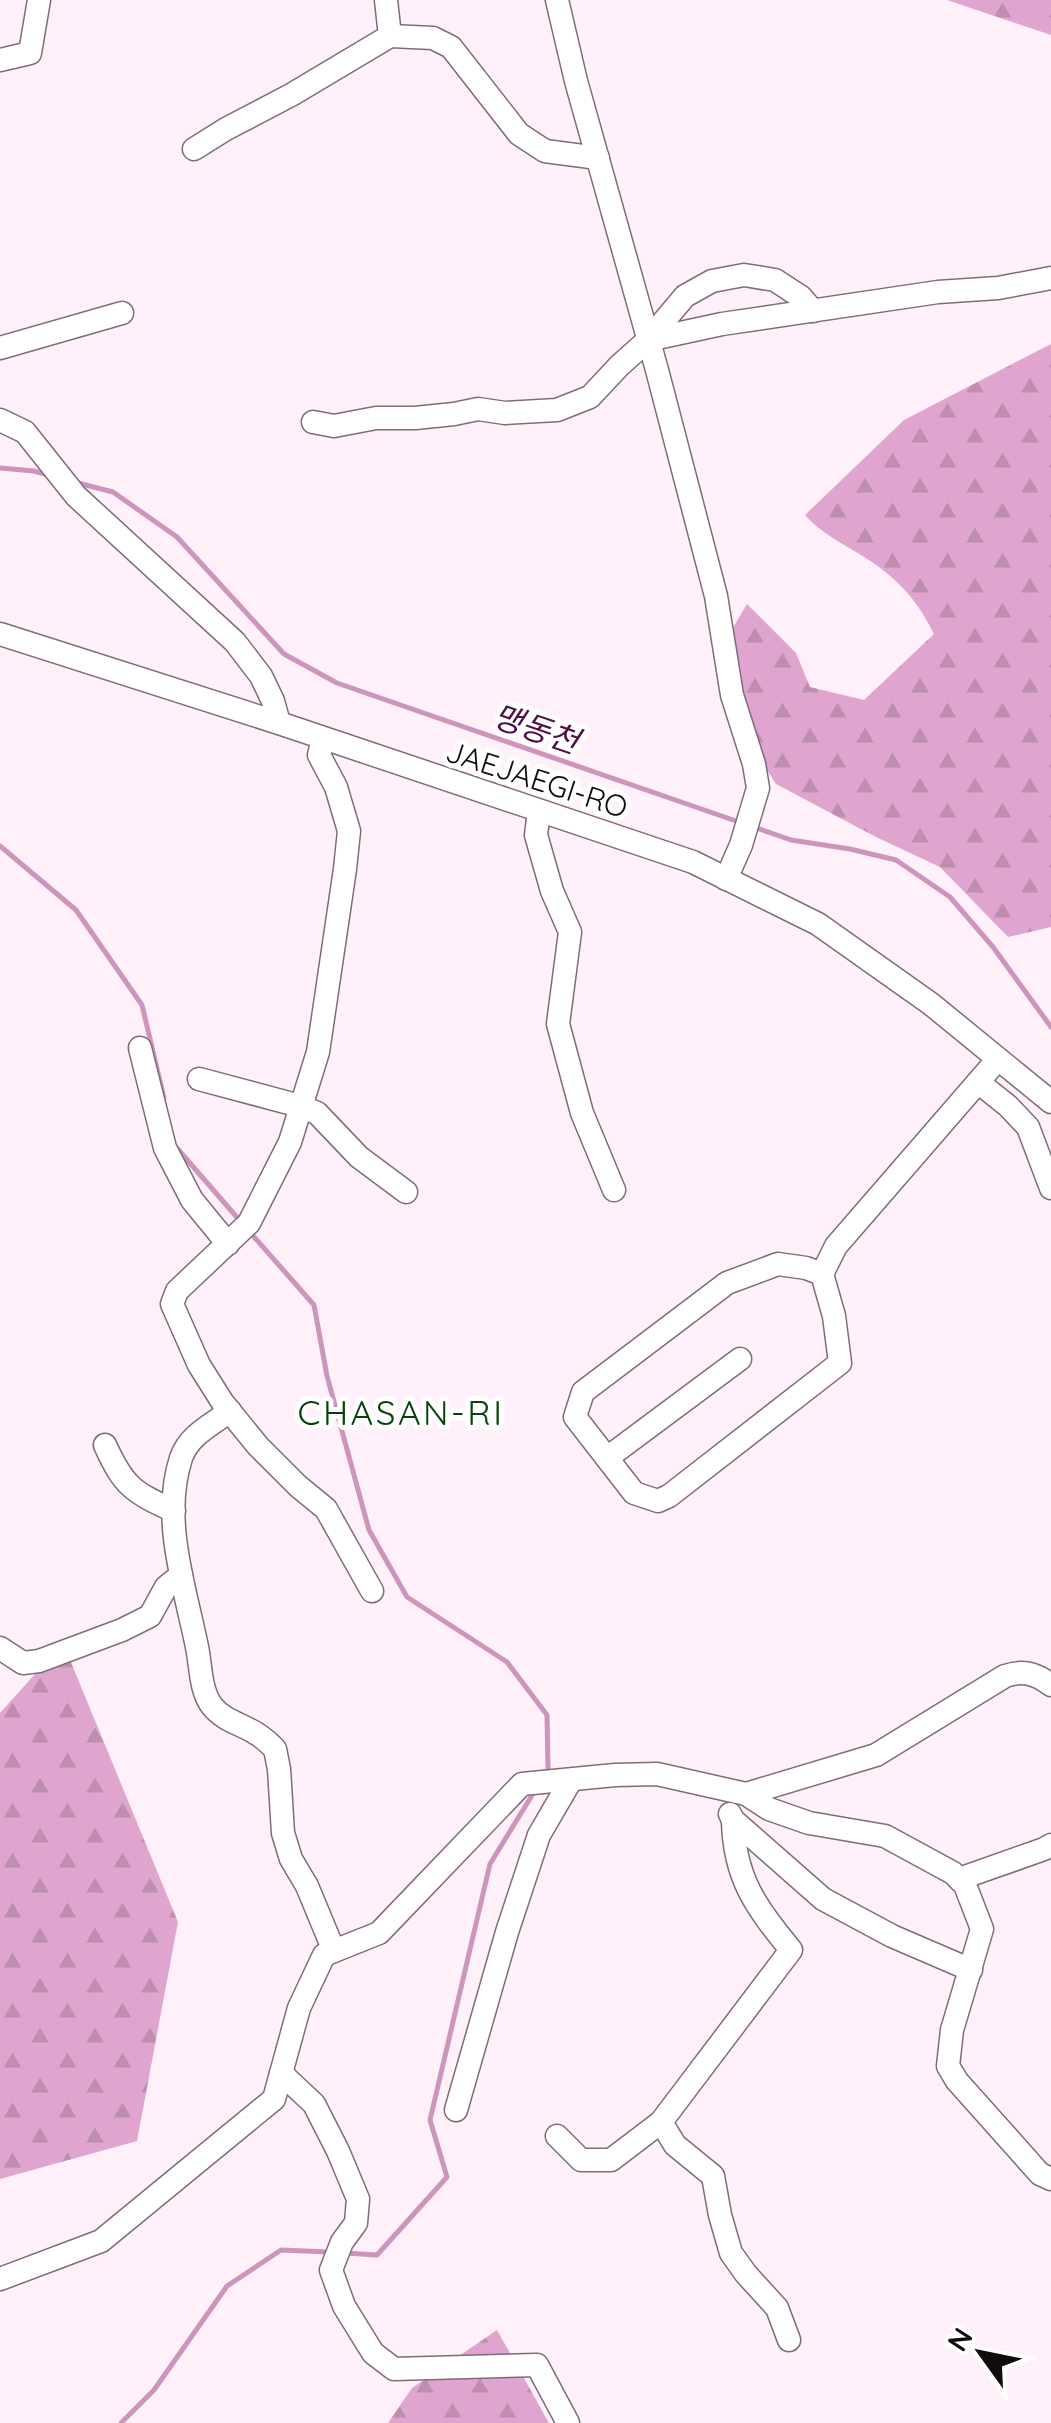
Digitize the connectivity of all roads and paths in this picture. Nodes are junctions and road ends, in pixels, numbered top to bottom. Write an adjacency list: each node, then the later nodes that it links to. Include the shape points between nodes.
1 (39, 0): 5 (street, via 30,54)
2 (386, 0): 4 (street)
3 (557, 0): 7 (street)
4 (390, 36): 6 (street); 7 (street, via 433,38 451,47 519,134 545,151)
5 (0, 60)
6 (194, 150)
7 (598, 158): 11 (street)
8 (1051, 278): 9 (street)
9 (814, 311): 11 (street); 11 (street, via 776,280 712,280 685,296)
10 (122, 313): 12 (street)
11 (648, 340): 14 (street, via 590,397 557,410 478,408 334,426); 21 (street, via 758,788)
12 (0, 348)
13 (0, 420): 16 (street, via 25,432 76,496 235,642 261,676)
14 (313, 422)
15 (0, 634): 16 (street, JAEJAEGI-RO)
16 (278, 724): 17 (street, JAEJAEGI-RO)
17 (323, 739): 18 (street, JAEJAEGI-RO); 19 (street, via 319,755)
18 (370, 755): 19 (street); 20 (street, JAEJAEGI-RO)
19 (336, 787): 27 (street, via 349,831 346,869 318,1052)
20 (539, 811): 21 (street, JAEJAEGI-RO); 29 (street, via 536,835 570,932 558,1024 582,1113)
21 (726, 878): 23 (street, JAEJAEGI-RO, via 818,924)
22 (140, 1048): 31 (street, via 165,1148 192,1200)
23 (1005, 1064): 25 (street); 26 (street, JAEJAEGI-RO)
24 (198, 1080): 27 (street)
25 (978, 1082): 28 (street, via 1028,1127); 32 (street, via 836,1246)
26 (1051, 1102)
27 (300, 1106): 30 (street); 31 (street, via 290,1142)
28 (1051, 1188)
29 (614, 1190)
30 (406, 1192)
31 (238, 1234): 34 (street, via 177,1291 172,1304 198,1366)
32 (822, 1274): 36 (street, via 778,1264 727,1283 583,1392 575,1417); 36 (street, via 840,1362 658,1501 634,1492)
33 (740, 1359): 36 (street)
34 (230, 1411): 37 (street, via 192,1438 182,1456); 39 (street, via 326,1509)
35 (106, 1445): 37 (street, via 118,1474 138,1494)
36 (607, 1458)
37 (174, 1510): 38 (street)
38 (181, 1575): 40 (street, via 150,1616 122,1630 39,1661 23,1663); 48 (street, via 205,1694 228,1720 276,1748 282,1833)
39 (372, 1591)
40 (0, 1648)
41 (1051, 1685): 44 (street, via 1031,1673 1004,1676 876,1755)
42 (562, 1780): 43 (street, via 657,1774); 48 (street, via 522,1784 379,1934); 51 (street, via 539,1835)
43 (720, 1788): 44 (street); 45 (street)
44 (746, 1794): 47 (street, via 769,1810 810,1823 885,1836)
45 (733, 1820): 49 (street, via 823,1899); 52 (street, via 744,1878 759,1911 791,1950)
46 (1051, 1845): 47 (street)
47 (959, 1878): 49 (street, via 982,1929)
48 (334, 1951): 50 (street, via 324,1955 298,2008)
49 (971, 1970): 54 (street, via 948,2066)
50 (281, 2073): 55 (street, via 274,2099 102,2241); 57 (street, via 314,2104 358,2199 356,2222 331,2270 373,2354 394,2369 536,2364)
51 (456, 2110)
52 (662, 2122): 53 (street, via 611,2160 581,2160); 56 (street, via 675,2145 713,2176 730,2253 777,2308)
53 (557, 2136)
54 (1051, 2180)
55 (0, 2279)
56 (790, 2340)
57 (568, 2423)

